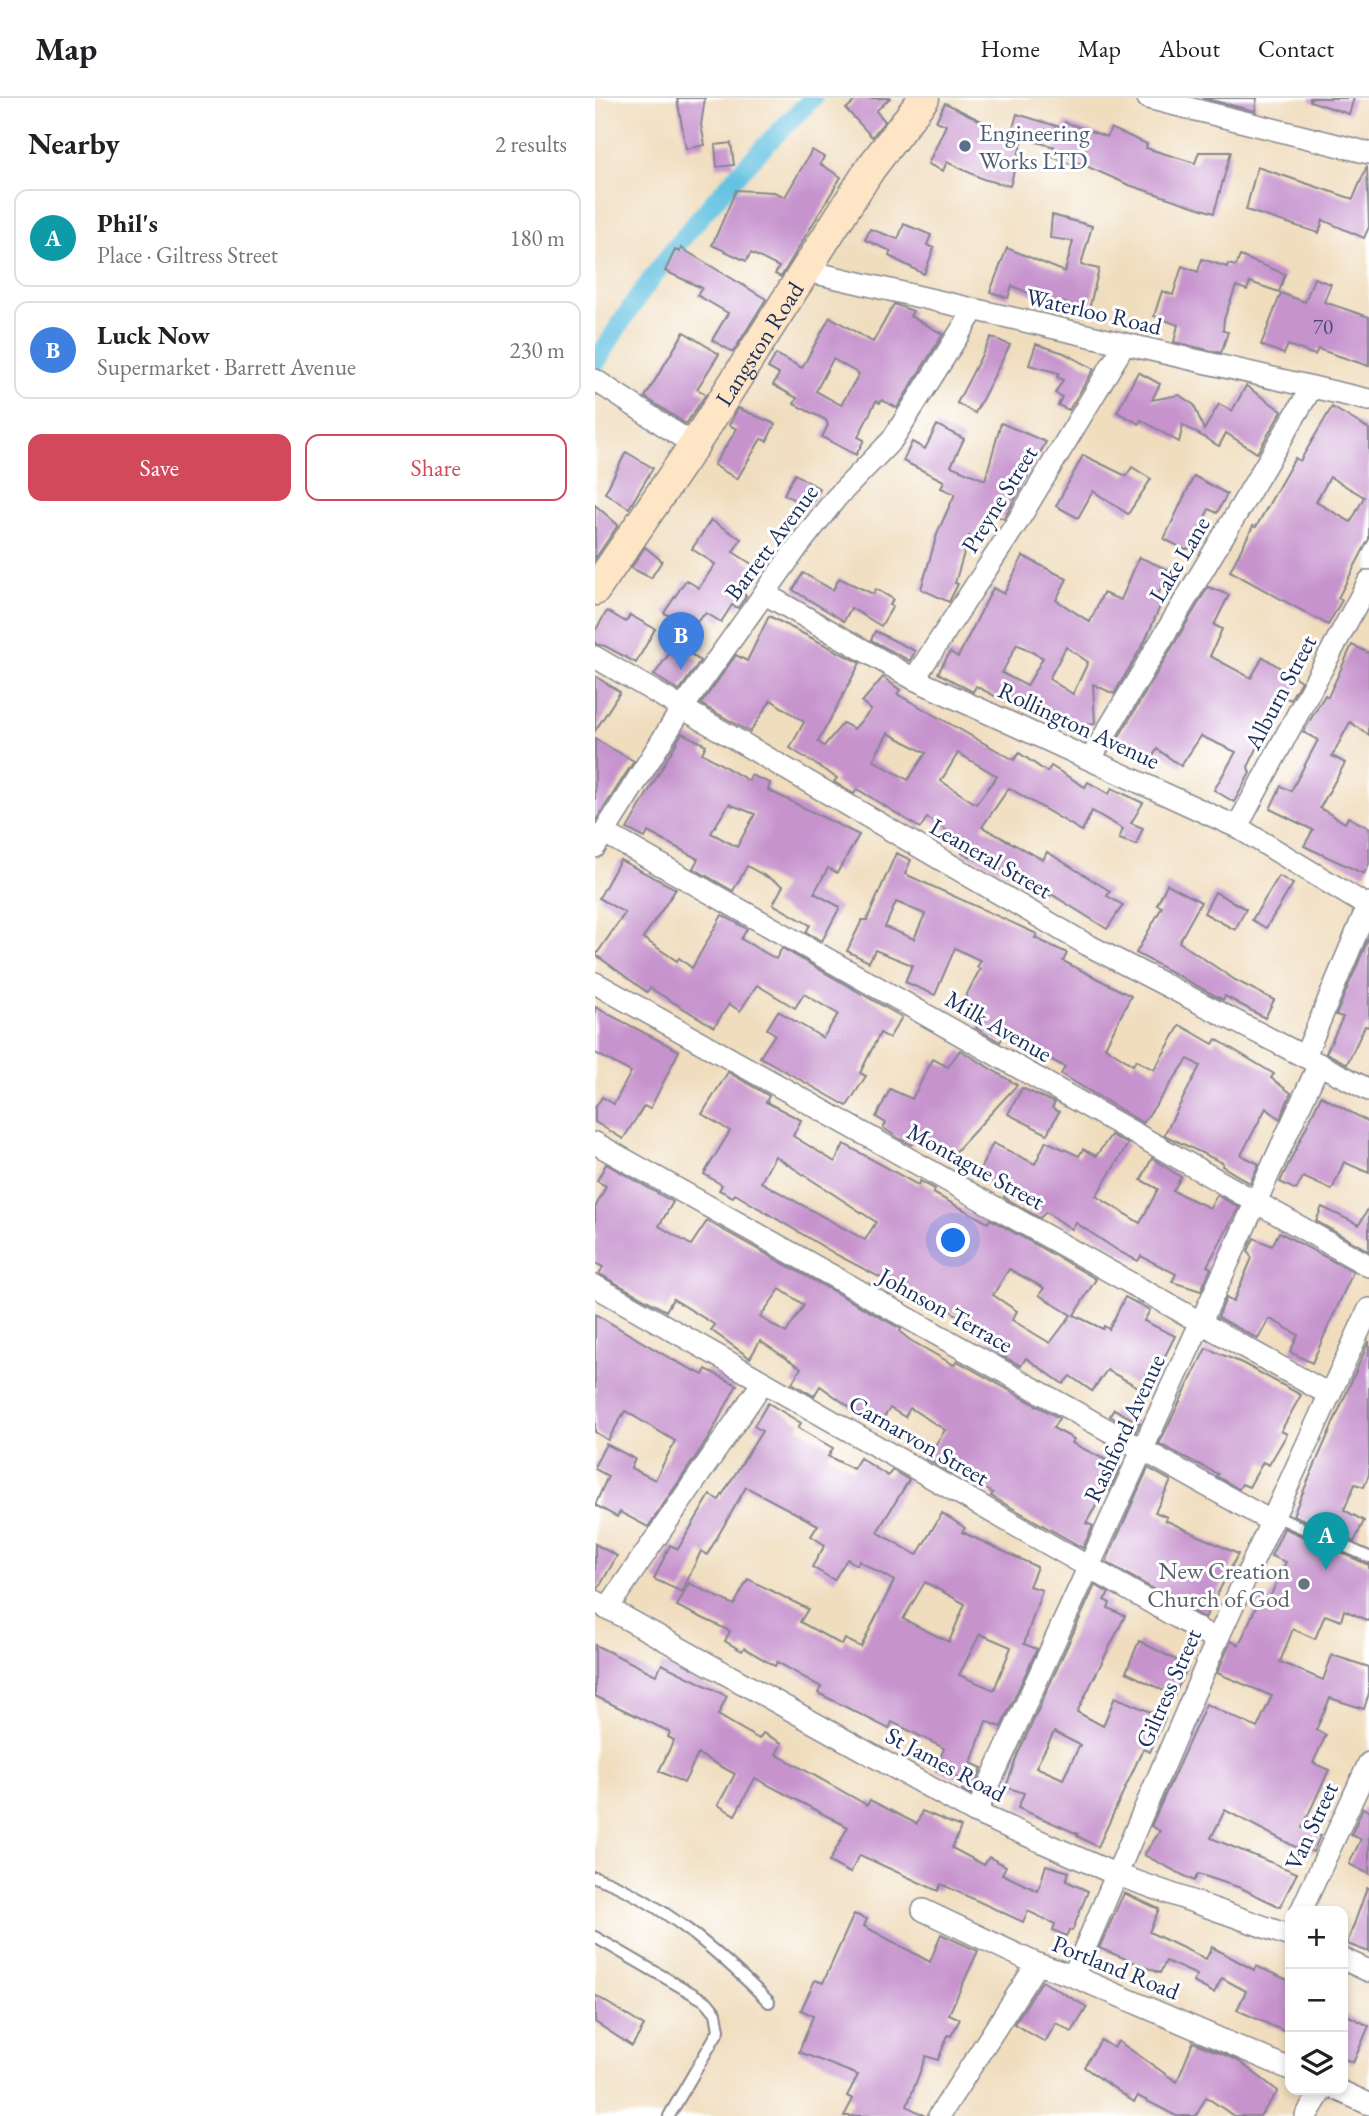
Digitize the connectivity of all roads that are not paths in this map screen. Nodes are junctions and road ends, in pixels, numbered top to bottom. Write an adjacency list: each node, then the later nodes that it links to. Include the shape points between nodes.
1 (925, 98): 4 (street, Langston Road, via 870,169)
2 (1148, 98): 3 (street)
3 (1369, 153)
4 (807, 271): 5 (street, Waterloo Road); 10 (street, Langston Road)
5 (974, 310): 6 (street, Waterloo Road); 13 (street, Barrett Avenue, via 892,440 836,498)
6 (1124, 345): 8 (street, Waterloo Road); 15 (street, Preyne Street, via 1016,524)
7 (598, 382): 10 (street)
8 (1312, 387): 9 (street, Waterloo Road); 17 (street, Lake Lane)
9 (1369, 400)
10 (694, 445): 12 (street, Langston Road)
11 (1369, 581): 18 (street, Alburn Street)
12 (595, 590)
13 (765, 594): 15 (street, Rollington Avenue); 16 (street, Barrett Avenue)
14 (595, 657): 16 (street, Leaneral Street)
15 (914, 679): 17 (street, Rollington Avenue)
16 (681, 710): 19 (street, Barrett Avenue); 22 (street, Leaneral Street, via 1084,943)
17 (1091, 758): 18 (street, Rollington Avenue)
18 (1237, 827): 20 (street, Rollington Avenue)
19 (599, 839): 25 (street, Milk Avenue)
20 (1369, 906): 22 (street, Rashford Avenue)
21 (595, 983): 29 (street, Montague Street)
22 (1312, 1060): 23 (street, Leaneral Street); 25 (street, Rashford Avenue)
23 (1369, 1090)
24 (595, 1143): 32 (street, Johnson Terrace)
25 (1256, 1202): 26 (street, Milk Avenue); 29 (street, Rashford Avenue)
26 (1369, 1266)
27 (595, 1286): 30 (street, Carnarvon Street)
28 (1369, 1309): 31 (street, Giltress Street)
29 (1201, 1323): 31 (street, Montague Street); 32 (street, Rashford Avenue)
30 (763, 1382): 35 (street, Carnarvon Street); 36 (street)
31 (1331, 1395): 33 (street, Giltress Street)
32 (1143, 1450): 33 (street, Johnson Terrace); 35 (street, Rashford Avenue)
33 (1273, 1519): 34 (lane); 37 (street, Giltress Street)
34 (1369, 1557)
35 (1089, 1567): 37 (street, Carnarvon Street); 39 (street, Rashford Avenue)
36 (601, 1605): 39 (street, St James Road)
37 (1217, 1640): 40 (street, Giltress Street)
38 (1369, 1763): 42 (street, Van Street)
39 (977, 1813): 40 (street, St James Road)
40 (1115, 1874): 44 (street, St James Road); 49 (street, Giltress Street)
41 (595, 1877): 50 (lane, via 635,1895 721,1954)
42 (1303, 1906)
43 (923, 1910): 47 (street, Portland Road)
44 (1285, 1934)
45 (595, 1937): 55 (lane, via 696,1994 716,2012 719,2030)
46 (1348, 1961): 48 (street)
47 (1037, 1964): 49 (street, Portland Road); 56 (street)
48 (1369, 1971)
49 (1073, 1976): 51 (street, Portland Road)
50 (769, 2002)
51 (1285, 2067)
52 (1319, 2095): 57 (street)
53 (1348, 2095): 54 (street)
54 (1369, 2104)
55 (669, 2116)
56 (939, 2116)
57 (1306, 2116)

